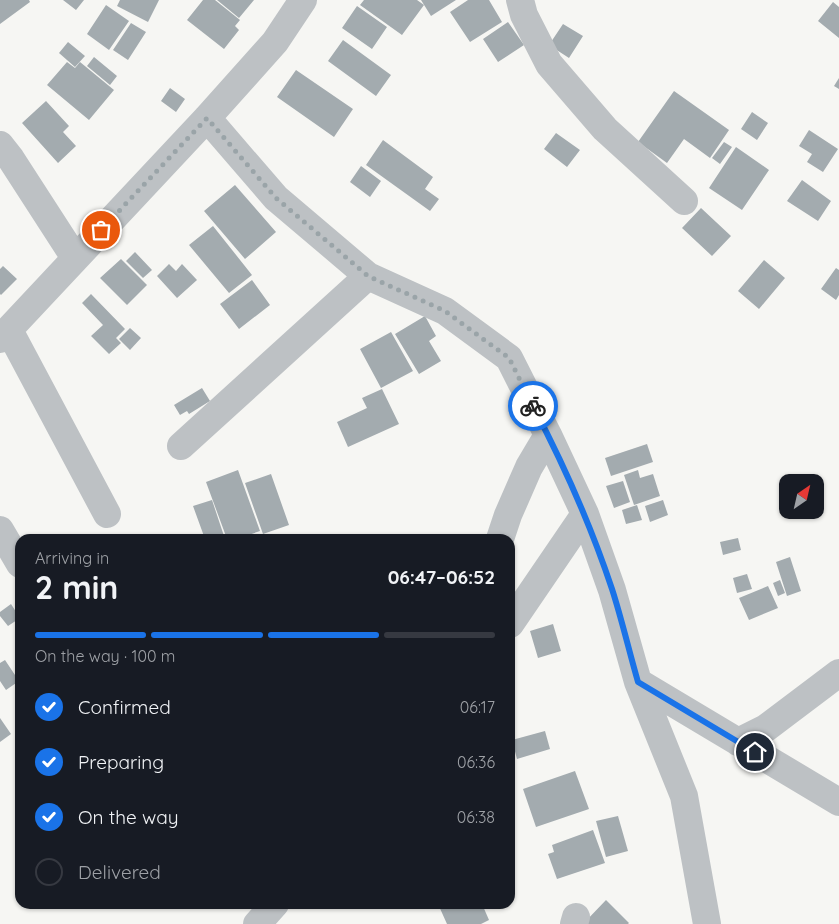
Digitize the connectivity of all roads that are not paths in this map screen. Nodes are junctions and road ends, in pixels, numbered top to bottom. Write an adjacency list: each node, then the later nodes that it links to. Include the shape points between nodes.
1 (303, 0): 3 (street, via 275,42)
2 (520, 0): 5 (street, via 524,15 549,64 605,129)
3 (207, 118): 6 (street); 7 (street, via 276,198)
4 (0, 146): 6 (street)
5 (684, 201)
6 (75, 258): 8 (street)
7 (368, 276): 9 (street, via 445,311 509,358); 10 (street)
8 (4, 334): 11 (street)
9 (548, 436): 12 (street); 14 (street, via 528,467)
10 (181, 446)
11 (107, 514)
12 (585, 514): 16 (street); 18 (street, via 612,590)
13 (0, 530): 15 (street)
14 (502, 534)
15 (15, 556)
16 (515, 617)
17 (839, 673): 19 (street, via 766,728)
18 (638, 682): 19 (street); 23 (street, via 684,796)
19 (738, 742): 20 (street)
20 (839, 802)
21 (270, 909): 22 (street)
22 (257, 924)
23 (707, 924)

